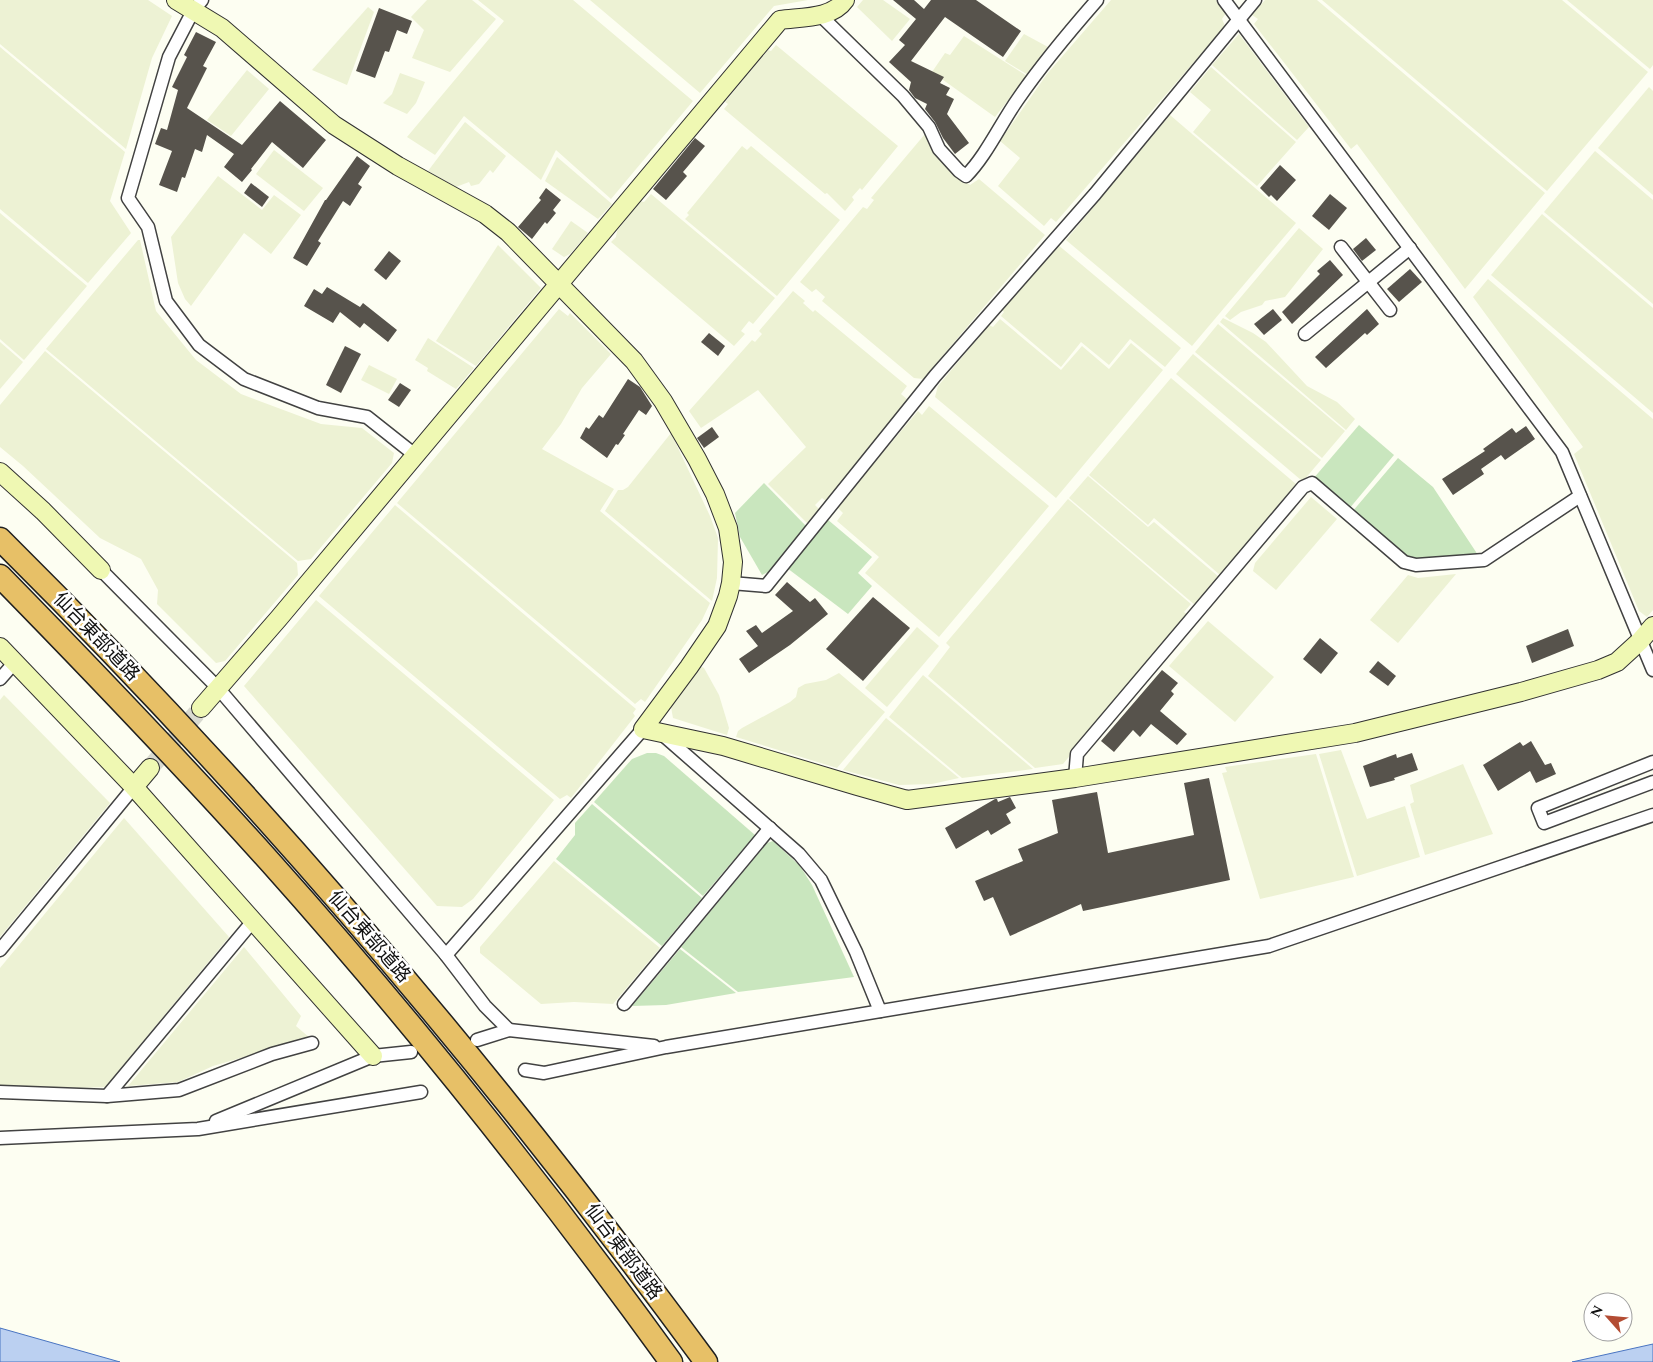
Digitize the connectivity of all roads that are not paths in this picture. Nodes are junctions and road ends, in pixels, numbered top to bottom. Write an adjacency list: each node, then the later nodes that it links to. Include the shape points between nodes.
1 (176, 0): 6 (street)
2 (845, 0): 7 (street, via 839,9)
3 (1097, 0): 7 (street, via 1041,66 966,176 939,150 929,127 903,96)
4 (1224, 0): 8 (street)
5 (1255, 0): 8 (street)
6 (197, 5): 12 (street, via 334,125 398,166 485,214 508,232); 15 (street, via 169,57 128,198 148,227 166,301 199,345 244,379 318,408 367,417)
7 (820, 15): 12 (street, via 780,20)
8 (1239, 20): 10 (street); 21 (street, via 1095,194 935,376 766,586)
9 (1341, 247): 11 (street)
10 (1410, 248): 11 (street); 17 (street, via 1562,452)
11 (1369, 282): 13 (street); 14 (street)
12 (559, 284): 15 (street); 21 (street, via 634,361 663,401 692,451 728,528 733,562)
13 (1390, 310)
14 (1306, 334)
15 (416, 455): 28 (street)
16 (0, 472): 19 (street)
17 (1580, 496): 23 (street); 33 (street, via 1484,560 1416,566 1404,562 1312,483 1303,487 1078,754)
18 (0, 539): 56 (highway, 仙台東部道路, via 200,746 378,947 495,1086 632,1261)
19 (101, 570): 28 (street)
20 (0, 576): 55 (highway, 仙台東部道路, via 98,676 272,864 466,1093 612,1280)
21 (731, 583): 30 (street, via 717,626)
22 (1653, 626): 23 (street)
23 (1640, 641): 26 (street); 33 (street, via 1618,662 1598,670 1355,733)
24 (0, 647): 25 (street)
25 (14, 662): 27 (street); 35 (street)
26 (1653, 670)
27 (0, 679)
28 (218, 688): 29 (street); 40 (street)
29 (201, 708)
30 (652, 730): 33 (street, via 724,746 907,800); 37 (street); 40 (street)
31 (1653, 762): 34 (street, via 1538,808 1544,823)
32 (150, 768): 35 (street)
33 (1075, 778)
34 (1653, 782)
35 (134, 787): 38 (street); 39 (street)
36 (1653, 815): 42 (street, via 1269,946)
37 (770, 828): 41 (street); 42 (street, via 821,880 856,951)
38 (253, 921): 48 (street); 52 (street)
39 (0, 950)
40 (446, 955): 43 (street)
41 (624, 1004)
42 (880, 1011): 46 (street)
43 (508, 1030): 44 (street); 46 (street)
44 (477, 1040)
45 (312, 1043): 52 (street, via 272,1054 179,1090)
46 (666, 1047): 49 (street, via 544,1073)
47 (411, 1052): 48 (street)
48 (373, 1056): 53 (street)
49 (525, 1070)
50 (0, 1092): 52 (street)
51 (421, 1092): 53 (street)
52 (107, 1096)
53 (198, 1129): 54 (street)
54 (0, 1138)
55 (671, 1362)
56 (706, 1362)

